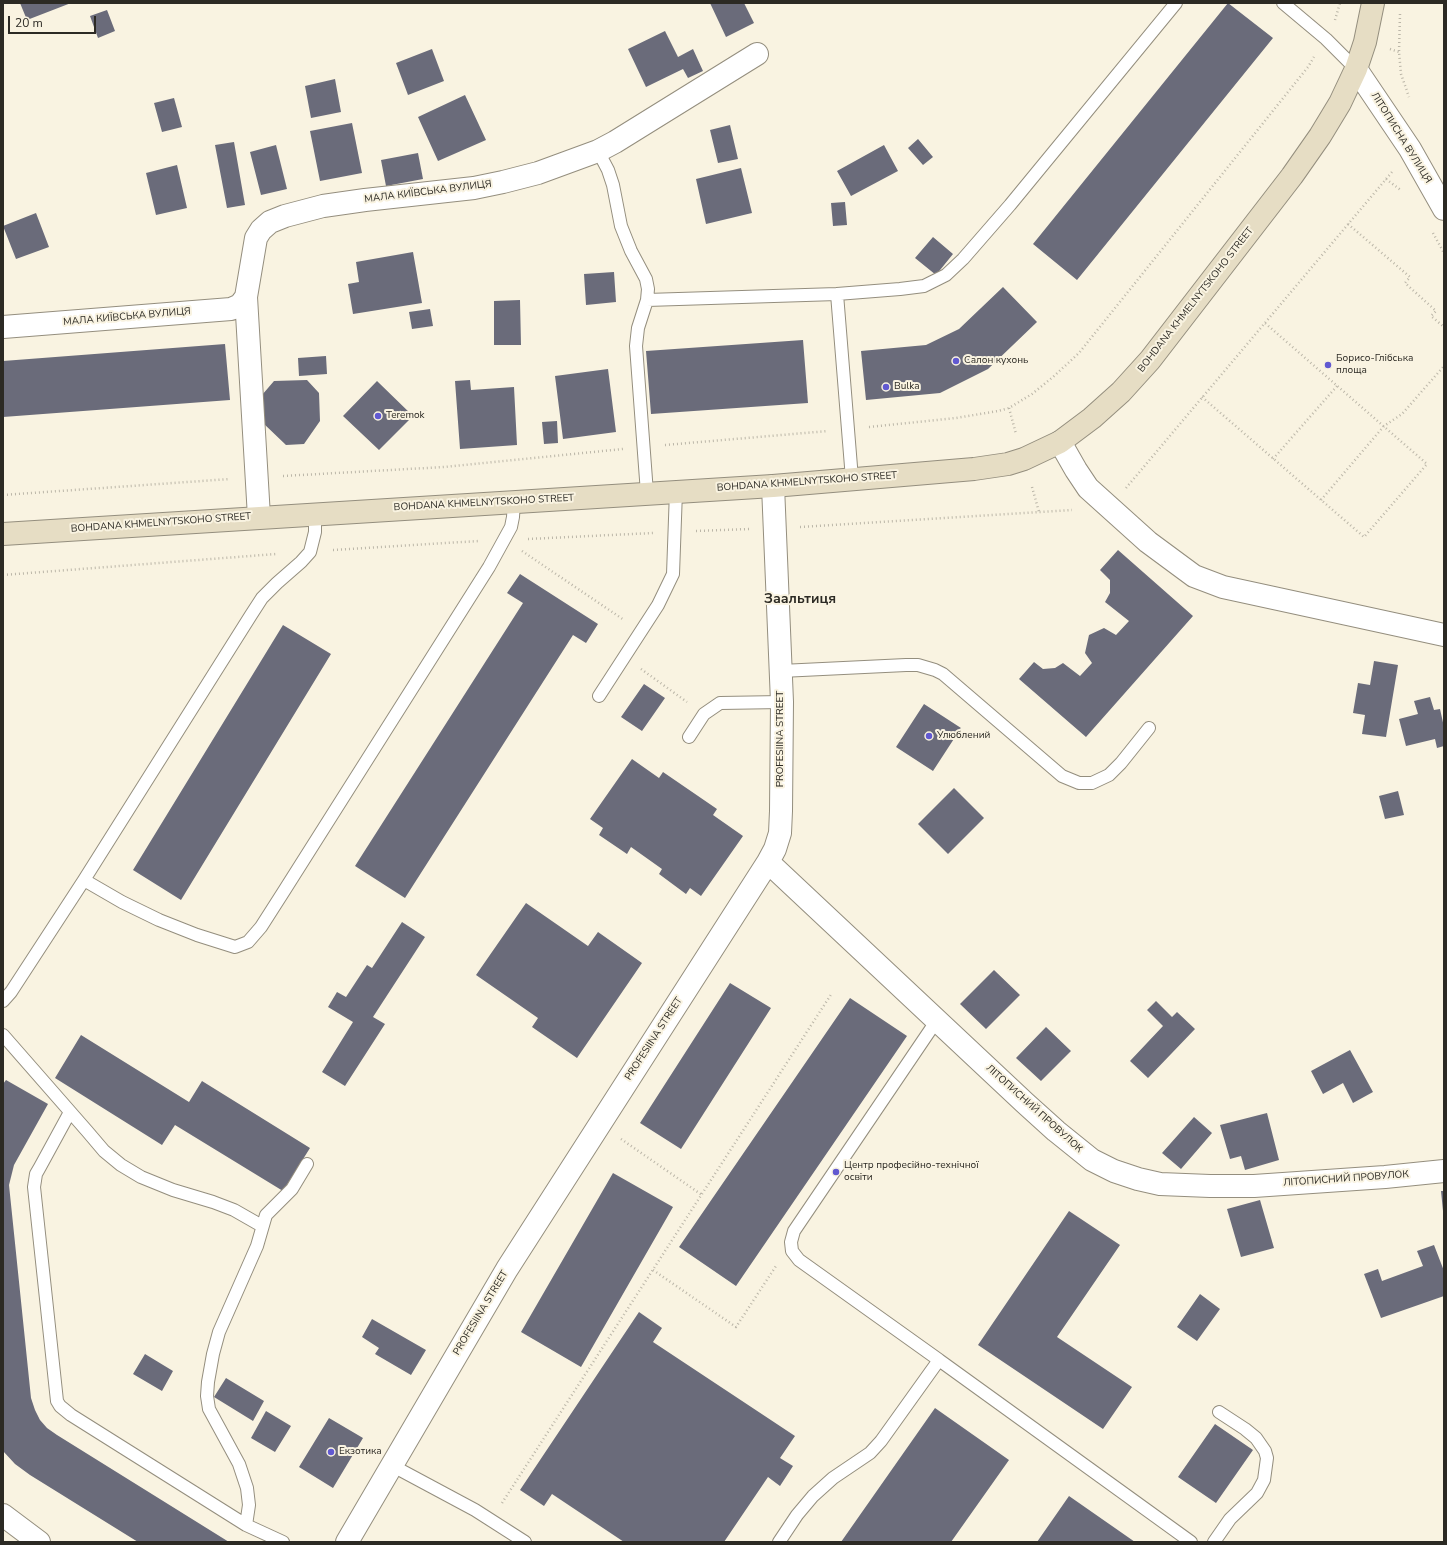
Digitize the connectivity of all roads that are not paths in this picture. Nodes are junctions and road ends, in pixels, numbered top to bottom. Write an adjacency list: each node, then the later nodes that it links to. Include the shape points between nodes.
1 (1176, 3): 8 (lane, via 1010,205 946,276 924,286)
2 (1283, 3): 5 (lane)
3 (1374, 3): 5 (main road, BOHDANA KHMELNYTSKOHO STREET)
4 (757, 54): 6 (street, МАЛА КИЇВСЬКА ВУЛИЦЯ)
5 (1356, 68): 7 (street, ЛІТОПИСНА ВУЛИЦЯ, via 1410,149); 12 (main road, BOHDANA KHMELNYTSKOHO STREET, via 1340,103 1320,136 1150,360 1092,418)
6 (598, 151): 9 (street, МАЛА КИЇВСЬКА ВУЛИЦЯ, via 538,173 504,182 453,191 324,206 270,222 256,238); 10 (lane, via 613,185 621,226 646,280)
7 (1444, 209)
8 (837, 294): 10 (lane); 13 (lane)
9 (246, 297): 11 (street, МАЛА КИЇВСЬКА ВУЛИЦЯ, via 240,305 231,309); 19 (street, МАЛА КИЇВСЬКА ВУЛИЦЯ)
10 (647, 300): 16 (lane, via 638,328 636,346)
11 (3, 327)
12 (1060, 442): 13 (main road, BOHDANA KHMELNYTSKOHO STREET, via 1008,464); 21 (street, via 1088,488 1148,542 1194,576 1374,621)
13 (852, 480): 14 (main road, BOHDANA KHMELNYTSKOHO STREET)
14 (774, 486): 15 (main road, BOHDANA KHMELNYTSKOHO STREET); 22 (street, PROFESIINA STREET)
15 (676, 491): 16 (main road, BOHDANA KHMELNYTSKOHO STREET); 23 (lane, via 673,574 658,605)
16 (647, 493): 17 (main road, BOHDANA KHMELNYTSKOHO STREET)
17 (514, 501): 18 (main road, BOHDANA KHMELNYTSKOHO STREET); 28 (lane, via 511,527 505,540 455,623 265,921 248,942 235,947 198,936 122,902)
18 (315, 513): 19 (main road, BOHDANA KHMELNYTSKOHO STREET); 28 (lane, via 315,532 310,552 258,604)
19 (259, 517): 20 (main road, BOHDANA KHMELNYTSKOHO STREET)
20 (3, 534)
21 (1444, 635)
22 (781, 671): 24 (street, PROFESIINA STREET); 25 (lane, via 906,665 918,665 935,670 943,674 1062,776 1079,783 1092,782 1109,775)
23 (599, 696)
24 (782, 702): 26 (lane, via 720,703 704,714); 27 (street, PROFESIINA STREET, via 780,833)
25 (1149, 728)
26 (689, 737)
27 (768, 862): 30 (street, ЛІТОПИСНИЙ ПРОВУЛОК); 38 (street, PROFESIINA STREET, via 507,1269)
28 (84, 880): 29 (lane)
29 (3, 1001)
30 (936, 1020): 34 (street, ЛІТОПИСНИЙ ПРОВУЛОК, via 1025,1104 1078,1149 1092,1160 1138,1179 1184,1186 1254,1186); 36 (lane, via 794,1231 791,1242 792,1251 799,1260)
31 (3, 1035): 32 (lane)
32 (70, 1112): 35 (lane, via 104,1151 140,1178 234,1210); 40 (lane, via 36,1174 34,1187 57,1401 70,1415)
33 (307, 1164): 35 (lane, via 292,1189 266,1215)
34 (1444, 1171)
35 (262, 1226): 40 (lane, via 255,1252 219,1332 207,1396 209,1409 239,1464 247,1488 249,1505)
36 (939, 1360): 45 (lane, via 881,1441 813,1496); 46 (lane)
37 (1219, 1412): 47 (lane, via 1256,1438 1267,1458 1264,1480 1257,1493 1230,1519)
38 (391, 1465): 43 (street, PROFESIINA STREET); 44 (lane, via 441,1490)
39 (8, 1522): 41 (street)
40 (246, 1525): 42 (lane)
41 (39, 1542)
42 (283, 1542)
43 (347, 1542)
44 (525, 1542)
45 (779, 1542)
46 (1191, 1542)
47 (1214, 1542)

